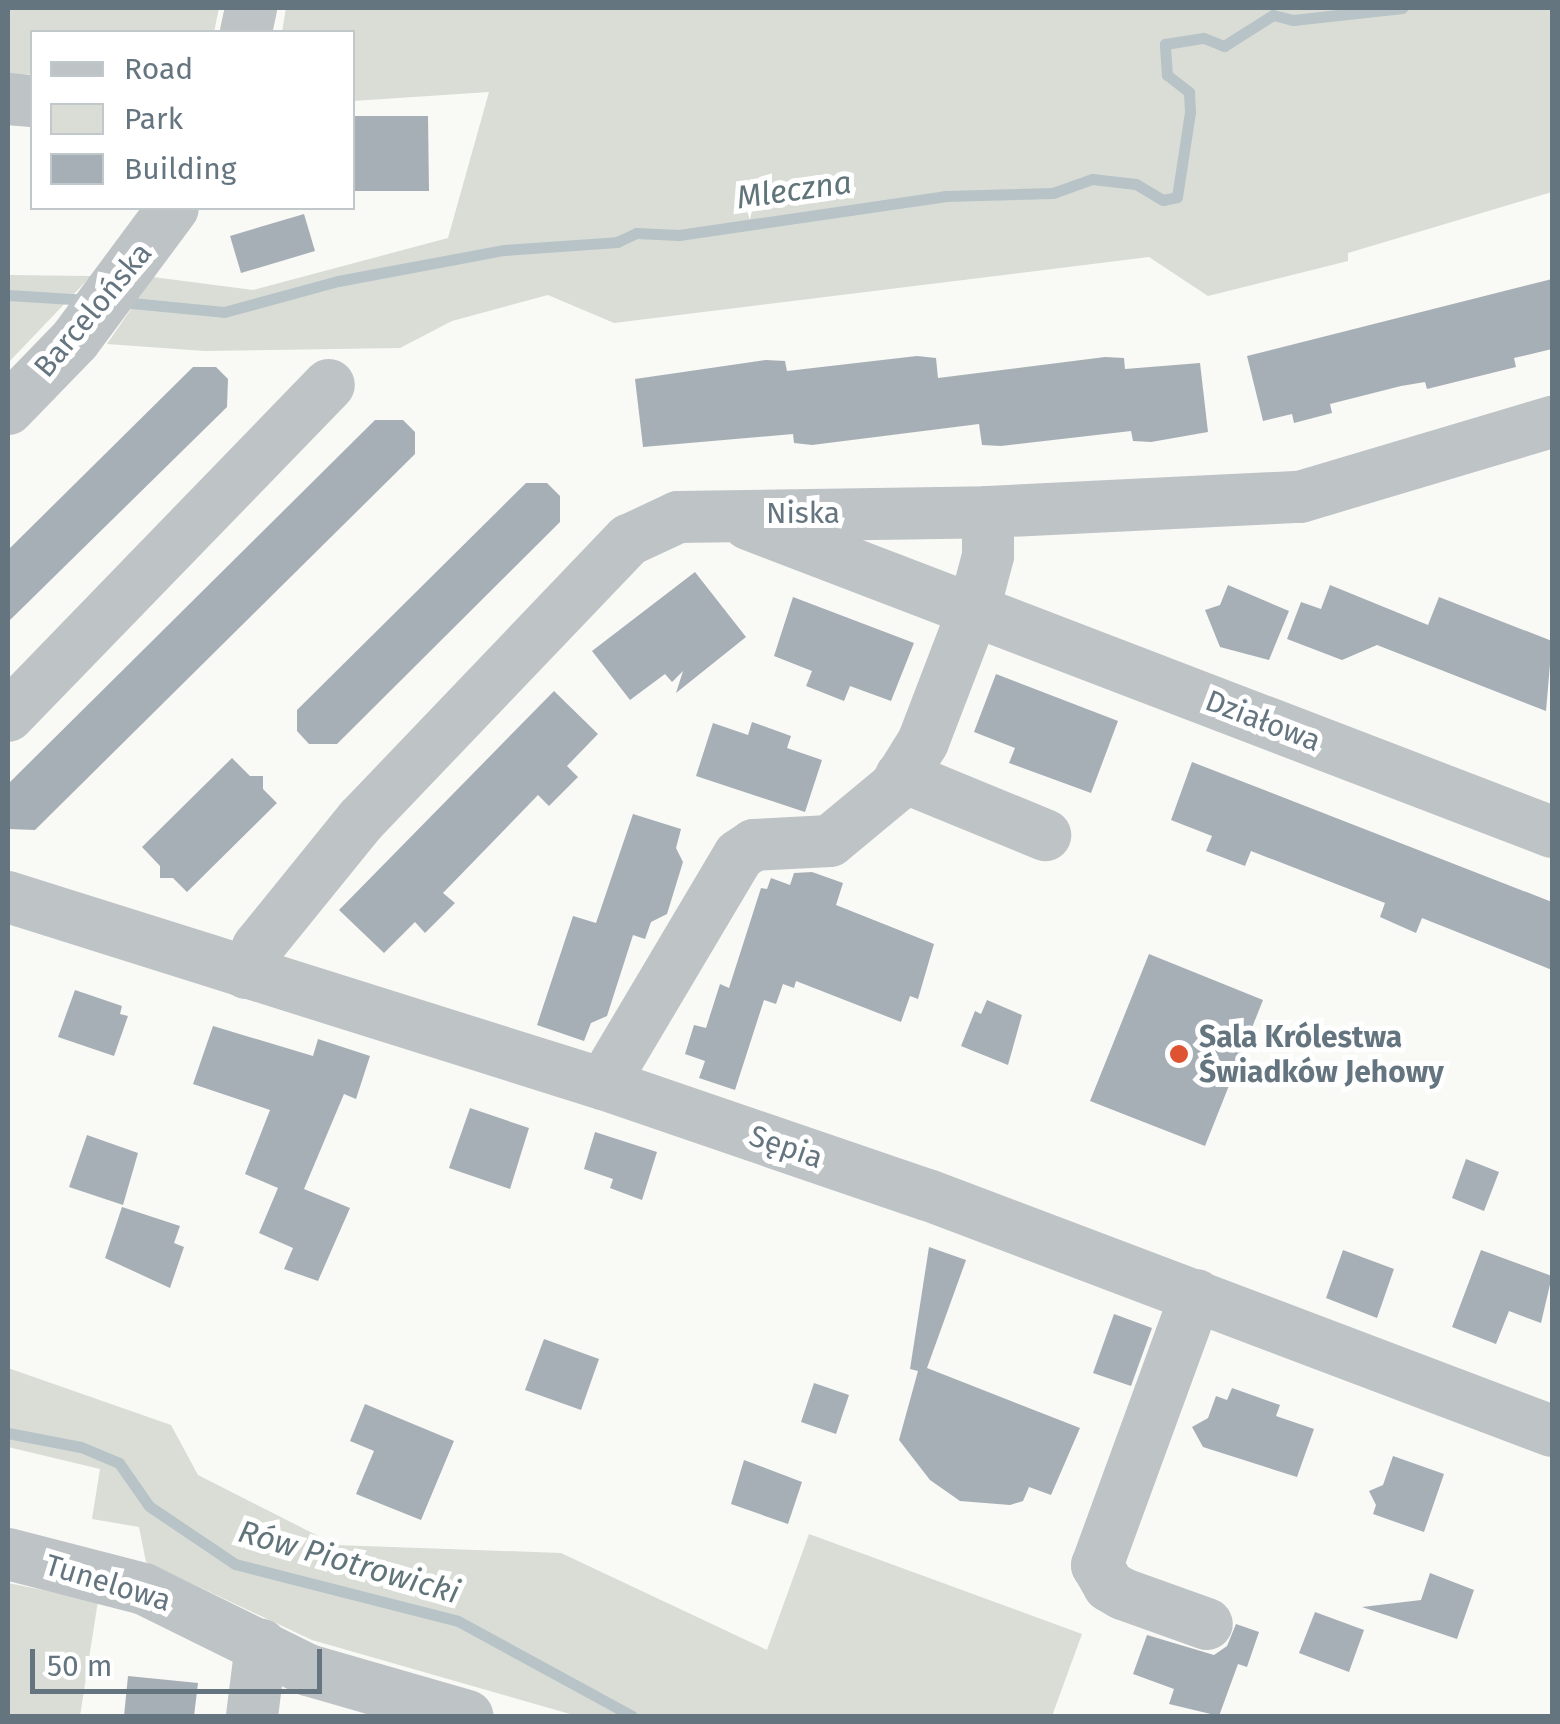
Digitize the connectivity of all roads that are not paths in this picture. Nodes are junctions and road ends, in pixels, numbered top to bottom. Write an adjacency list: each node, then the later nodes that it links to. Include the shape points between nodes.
1 (172, 210): 3 (street, Barcelońska, via 75,340)
2 (328, 386): 8 (street)
3 (8, 409)
4 (1552, 422): 5 (street, Niska, via 1300,497)
5 (988, 512): 6 (street, Niska); 7 (street, via 988,556)
6 (718, 513): 7 (street, Działowa); 13 (street, Niska, via 678,517 630,540 361,820 258,948)
7 (974, 610): 9 (street, via 923,742); 10 (street, Działowa)
8 (8, 716)
9 (901, 776): 11 (street); 14 (street, via 830,841 754,845 740,855)
10 (1552, 832)
11 (1045, 836)
12 (8, 896): 13 (street, Sępia)
13 (246, 974): 14 (street, Sępia)
14 (604, 1084): 15 (street, Sępia)
15 (1196, 1295): 16 (street, Sępia); 18 (street, via 1097,1565 1122,1594)
16 (1552, 1431)
17 (8, 1554): 19 (street, Tunelowa, via 144,1589)
18 (1208, 1624)
19 (261, 1645): 20 (street); 21 (street, Tunelowa, via 308,1670)
20 (252, 1716)
21 (467, 1716)

